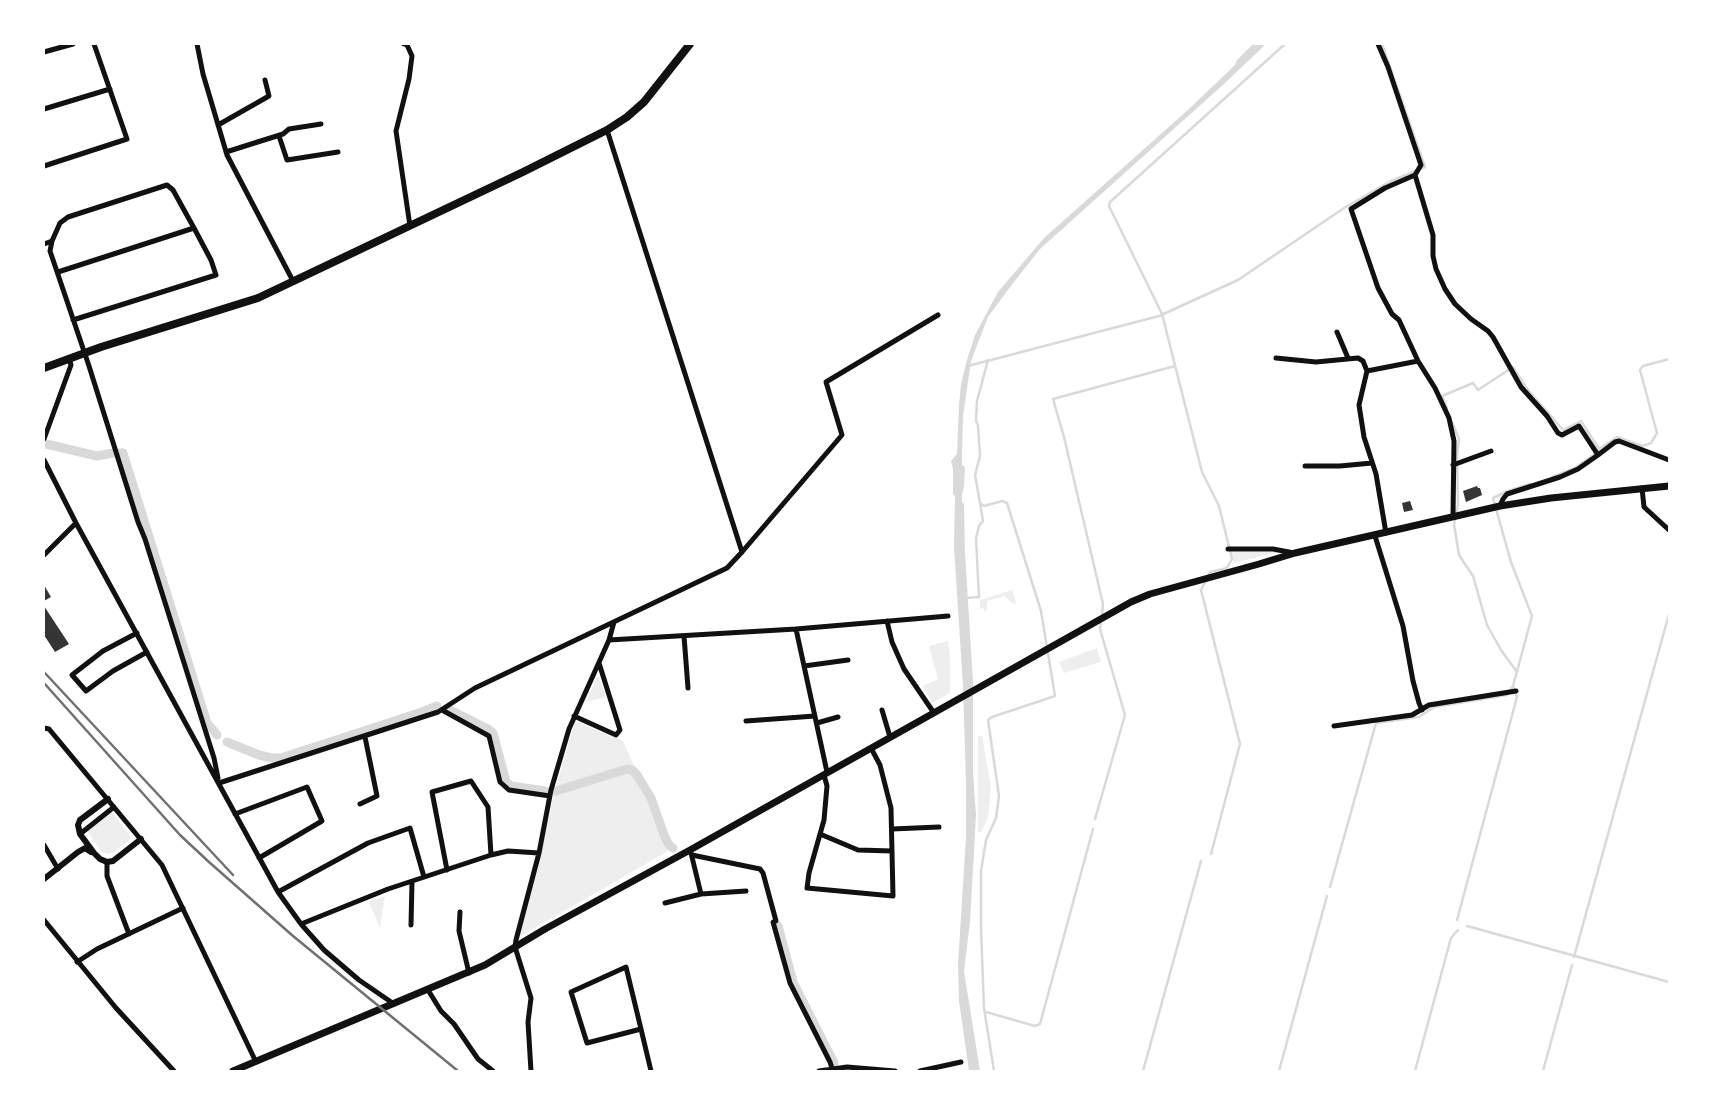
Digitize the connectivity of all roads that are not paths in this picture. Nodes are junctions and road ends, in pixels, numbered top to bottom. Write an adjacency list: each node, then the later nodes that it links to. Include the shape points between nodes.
1 (73, 44): 7 (street)
2 (94, 44): 10 (street)
3 (197, 44): 13 (street)
4 (404, 44): 20 (street, via 408,45 412,56 396,131)
5 (690, 44): 14 (main road, via 644,102)
6 (1378, 44): 19 (street, via 1421,165)
7 (57, 46): 8 (street)
8 (44, 52)
9 (265, 80): 13 (street, via 269,96)
10 (110, 89): 11 (street); 18 (street, via 127,139)
11 (44, 109)
12 (321, 124): 15 (street, via 289,129)
13 (218, 125): 16 (street)
14 (607, 130): 20 (main road); 53 (street)
15 (278, 136): 16 (street); 17 (street, via 287,160)
16 (226, 152): 25 (street)
17 (338, 152)
18 (44, 166)
19 (1415, 175): 33 (street, via 1385,188 1351,209 1378,288 1392,314 1399,320); 38 (street, via 1433,235 1436,269 1445,289 1466,314 1493,337 1521,387 1558,433 1562,435 1579,426)
20 (410, 226): 25 (main road)
21 (194, 228): 22 (street, via 167,185 68,216 60,223); 24 (street); 27 (street, via 216,275)
22 (52, 241): 23 (street); 24 (street, via 50,251)
23 (44, 244)
24 (58, 272): 27 (street)
25 (293, 281): 29 (main road, via 258,298)
26 (938, 315): 53 (street, via 826,382 842,435)
27 (74, 320): 29 (street)
28 (1337, 332): 32 (street)
29 (84, 353): 30 (main road); 84 (street, via 214,758)
30 (69, 358): 34 (main road); 36 (street, via 71,365)
31 (1276, 358): 32 (street, via 1316,362)
32 (1348, 358): 35 (street, via 1363,361)
33 (1418, 361): 35 (street); 42 (street, via 1449,418 1454,441)
34 (44, 368)
35 (1367, 371): 41 (street, via 1359,405)
36 (44, 439)
37 (1492, 451): 42 (street)
38 (1598, 455): 40 (street, via 1619,441); 46 (street, via 1560,477 1507,494)
39 (44, 460): 48 (street)
40 (1669, 460)
41 (1372, 463): 43 (street); 50 (street)
42 (1453, 465): 47 (street)
43 (1305, 466)
44 (1669, 486): 45 (main road)
45 (1642, 488): 46 (main road); 49 (street, via 1644,506)
46 (1500, 506): 47 (main road)
47 (1453, 516): 50 (main road)
48 (76, 523): 55 (street); 60 (street)
49 (1669, 530)
50 (1386, 533): 51 (main road)
51 (1375, 536): 54 (main road); 71 (street, via 1403,626)
52 (1228, 549): 54 (street, via 1273,549)
53 (742, 552): 58 (street, via 727,568)
54 (1294, 553): 72 (main road, via 1131,602)
55 (44, 554)
56 (948, 616): 57 (street)
57 (887, 621): 59 (street); 72 (street, via 904,669)
58 (614, 622): 62 (street); 69 (street, via 475,688)
59 (796, 629): 61 (street); 66 (street)
60 (137, 633): 63 (street); 63 (street, via 103,651 72,675 86,691)
61 (684, 636): 62 (street); 67 (street)
62 (608, 640): 65 (street)
63 (147, 652): 84 (street)
64 (848, 660): 66 (street)
65 (599, 663): 73 (street); 73 (street, via 620,730 616,735)
66 (804, 666): 74 (street)
67 (688, 688)
68 (1516, 691): 71 (street, via 1429,705)
69 (442, 710): 80 (street); 85 (street, via 489,736 500,782 509,790)
70 (882, 710): 81 (street)
71 (1422, 710): 78 (street, via 1412,715)
72 (934, 713): 81 (main road)
73 (574, 716): 85 (street)
74 (815, 716): 76 (street); 77 (street)
75 (838, 717): 77 (street)
76 (746, 721)
77 (817, 723): 83 (street)
78 (1334, 726)
79 (44, 728): 86 (street)
80 (364, 737): 84 (street); 87 (street, via 377,796)
81 (890, 737): 82 (main road)
82 (871, 748): 83 (main road); 91 (street, via 880,765 891,808)
83 (826, 774): 93 (street, via 824,820); 100 (main road)
84 (219, 783): 89 (street)
85 (550, 796): 99 (street)
86 (108, 799): 88 (street); 92 (street, via 80,820)
87 (360, 804)
88 (114, 807): 92 (street); 94 (street)
89 (235, 814): 102 (street); 102 (street, via 308,787 322,821)
90 (939, 826): 91 (street)
91 (892, 829): 96 (street)
92 (80, 834): 97 (street, via 82,844); 98 (street)
93 (820, 834): 96 (street, via 858,850); 96 (street, via 807,888 893,896)
94 (141, 839): 103 (street); 113 (street, via 162,865)
95 (44, 845): 104 (street)
96 (892, 851)
97 (78, 852): 98 (street, via 86,848); 104 (street)
98 (94, 853): 103 (street)
99 (539, 853): 101 (street, via 508,850); 119 (street)
100 (691, 853): 111 (street); 119 (main road); 127 (street, via 760,869 763,873 790,983)
101 (491, 855): 105 (street); 105 (street, via 488,807 472,781 432,792)
102 (259, 858): 110 (street)
103 (107, 862): 118 (street, via 107,876)
104 (58, 869): 107 (street)
105 (447, 870): 106 (street)
106 (424, 877): 108 (street); 110 (street, via 410,828 368,843)
107 (44, 879)
108 (412, 882): 116 (street); 117 (street)
109 (746, 891): 111 (street)
110 (278, 892): 116 (street)
111 (701, 894): 112 (street)
112 (665, 903)
113 (183, 908): 118 (street); 125 (street)
114 (460, 912): 121 (street, via 459,931)
115 (44, 920): 120 (street)
116 (301, 924): 123 (street, via 324,950)
117 (411, 925)
118 (129, 934): 120 (street)
119 (515, 947): 121 (main road); 131 (street, via 531,998 528,1022)
120 (77, 962): 128 (street)
121 (469, 973): 122 (main road)
122 (428, 990): 123 (main road); 130 (street, via 478,1059)
123 (394, 1004): 125 (main road)
124 (641, 1029): 124 (street, via 587,1043 571,992 626,968); 132 (street)
125 (256, 1062): 129 (main road)
126 (961, 1062): 135 (street)
127 (833, 1070): 133 (street); 134 (street, via 847,1067)
128 (174, 1071)
129 (233, 1071)
130 (493, 1071)
131 (531, 1071)
132 (651, 1071)
133 (819, 1071)
134 (895, 1071)
135 (920, 1071)

